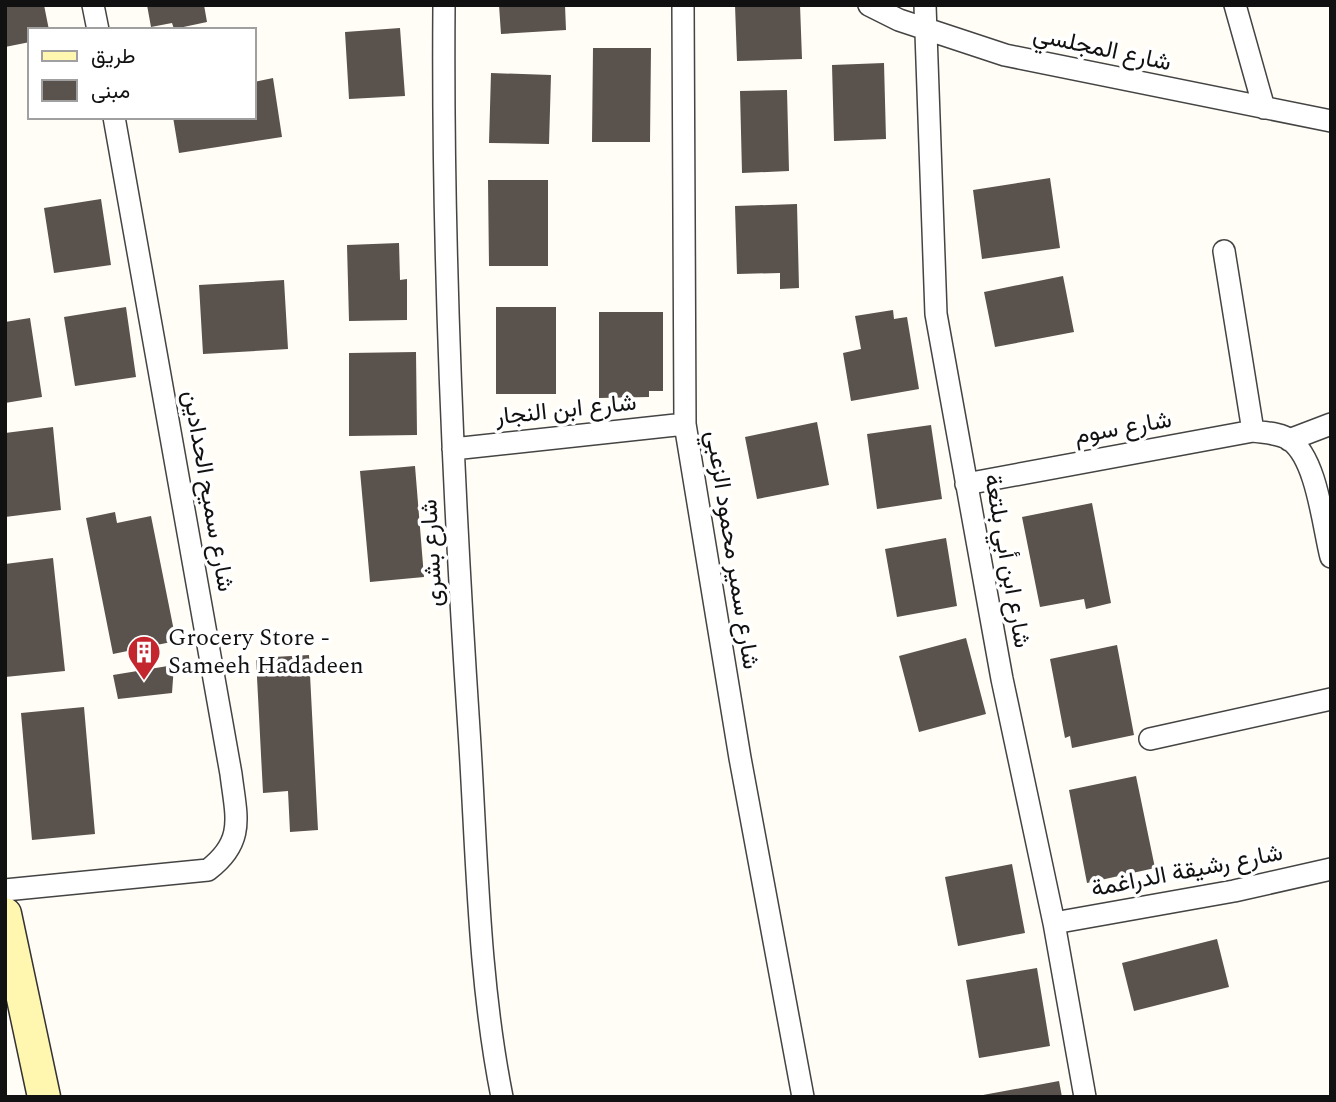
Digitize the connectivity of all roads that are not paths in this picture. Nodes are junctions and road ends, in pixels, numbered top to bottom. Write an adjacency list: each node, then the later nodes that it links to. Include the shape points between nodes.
1 (93, 5): 7 (street)
2 (444, 5): 17 (street, شارع بشرى)
3 (683, 5): 13 (street, شارع سمير محمود الزعبي)
4 (869, 5): 8 (street, شارع المجلسي)
5 (925, 5): 8 (street, شارع ابن أبي بلتعة)
6 (1235, 5): 9 (street)
7 (98, 28)
8 (926, 29): 9 (street, شارع المجلسي, via 1005,55); 18 (street, شارع ابن أبي بلتعة, via 936,314)
9 (1264, 107): 11 (street, شارع المجلسي)
10 (114, 119): 23 (street, شارع سميح الحدادين, via 231,774 236,837 224,857 208,870)
11 (1331, 121)
12 (1224, 251): 15 (street)
13 (685, 424): 17 (street, شارع ابن النجار); 28 (street, شارع سمير محمود الزعبي, via 740,758)
14 (1331, 424): 16 (street)
15 (1253, 432): 16 (street, شارع سوم); 18 (street, شارع سوم)
16 (1289, 440): 19 (street, via 1304,454)
17 (453, 449): 27 (street, شارع بشرى, via 487,1015)
18 (966, 484): 25 (street, شارع ابن أبي بلتعة, via 1020,776)
19 (1331, 557)
20 (1331, 699): 21 (street)
21 (1150, 739)
22 (1331, 869): 25 (street, شارع رشيقة الدراغمة)
23 (5, 890)
24 (5, 914): 26 (street)
25 (1054, 923): 29 (street, شارع ابن أبي بلتعة)
26 (44, 1097)
27 (502, 1097)
28 (803, 1097)
29 (1085, 1097)

